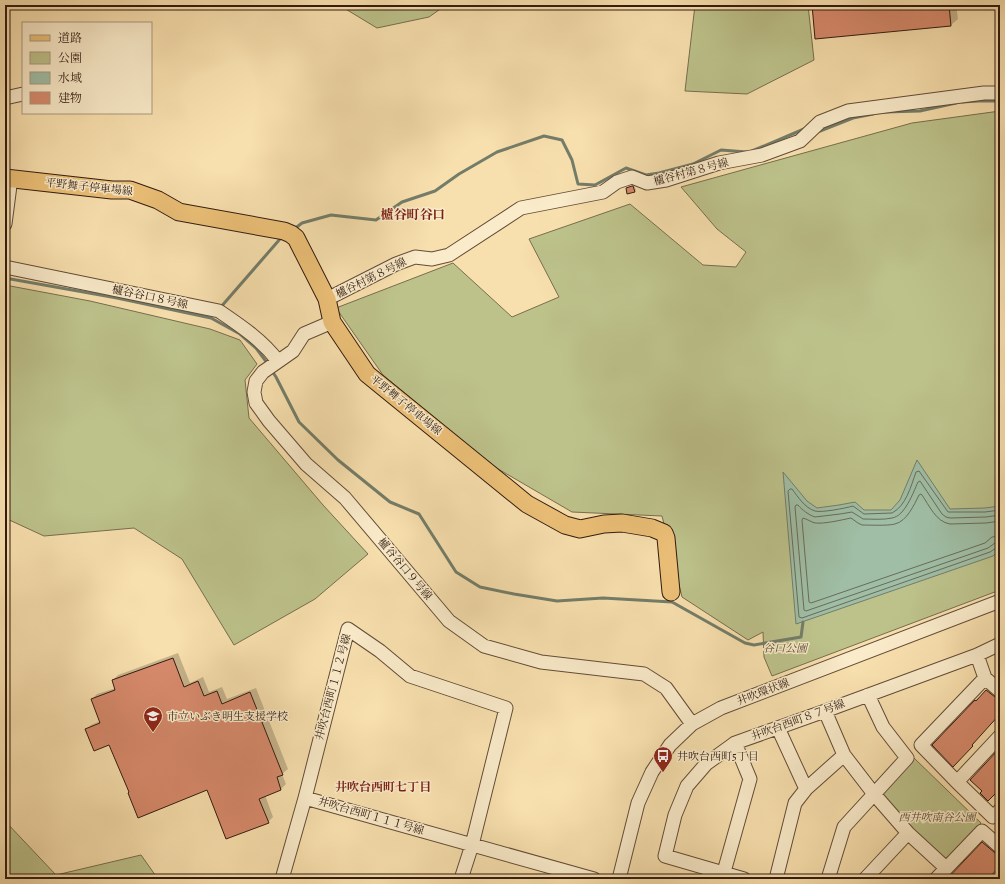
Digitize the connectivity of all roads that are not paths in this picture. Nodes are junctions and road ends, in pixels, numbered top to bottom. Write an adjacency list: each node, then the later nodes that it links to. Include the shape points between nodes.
1 (1000, 93): 7 (street, 櫨谷村第８号線, via 984,92 848,111 820,122 800,141 762,155 719,163 647,184 632,177 617,182 603,192 521,208 449,255 415,257)
2 (22, 94): 3 (street)
3 (5, 98)
4 (8, 178): 5 (street); 7 (main road, 平野舞子停車場線, via 130,190 158,200 179,212 287,232 296,238)
5 (5, 224)
6 (5, 267): 9 (street, 櫨谷谷口８号線, via 219,311 249,331 270,350)
7 (327, 299): 8 (main road, 平野舞子停車場線)
8 (332, 322): 9 (street, 櫨谷谷口９号線, via 304,334 293,351); 10 (main road, 平野舞子停車場線, via 366,374 527,504 565,525 580,528 622,523 652,528 664,533)
9 (272, 365): 18 (street, 櫨谷谷口９号線, via 256,381 254,392 256,403 268,421 306,464 345,498 449,621 484,646 541,662 644,674 666,688)
10 (671, 592)
11 (1000, 601): 18 (street, 井吹環状線, via 721,708)
12 (1000, 644): 13 (street, 井吹台西町８７号線)
13 (977, 655): 14 (street); 16 (street, 井吹台西町８７号線)
14 (985, 678): 15 (street); 23 (street, via 921,745)
15 (1000, 691)
16 (868, 695): 17 (street, 井吹台西町８７号線); 25 (street, via 883,727 907,758)
17 (825, 711): 19 (street, 井吹台西町８７号線); 22 (street)
18 (692, 724): 36 (street, 井吹環状線, via 670,745 652,772 638,803)
19 (778, 728): 21 (street, 井吹台西町８７号線); 24 (street)
20 (1000, 736): 23 (street)
21 (735, 743): 32 (street, via 750,779); 32 (street, 井吹台西町８７号線, via 706,764 687,786 675,815 665,856)
22 (844, 755): 24 (street); 25 (street)
23 (957, 782): 27 (street, via 993,817)
24 (806, 789): 38 (street, via 795,803)
25 (874, 794): 28 (street); 39 (street, via 844,827)
26 (305, 798): 29 (street, 井吹台西町１１１号線); 29 (street, 井吹台西町１１２号線, via 348,629 410,676 506,708); 33 (street, 井吹台西町１１１号線)
27 (1000, 810)
28 (908, 832): 31 (street); 40 (street)
29 (472, 845): 34 (street); 35 (street, 井吹台西町１１１号線)
30 (1000, 847): 31 (street, via 982,831)
31 (946, 868): 41 (street)
32 (723, 876): 37 (street, 井吹台西町８７号線)
33 (282, 879)
34 (462, 879)
35 (594, 879)
36 (619, 879)
37 (744, 879)
38 (776, 879)
39 (828, 879)
40 (865, 879)
41 (936, 879)

